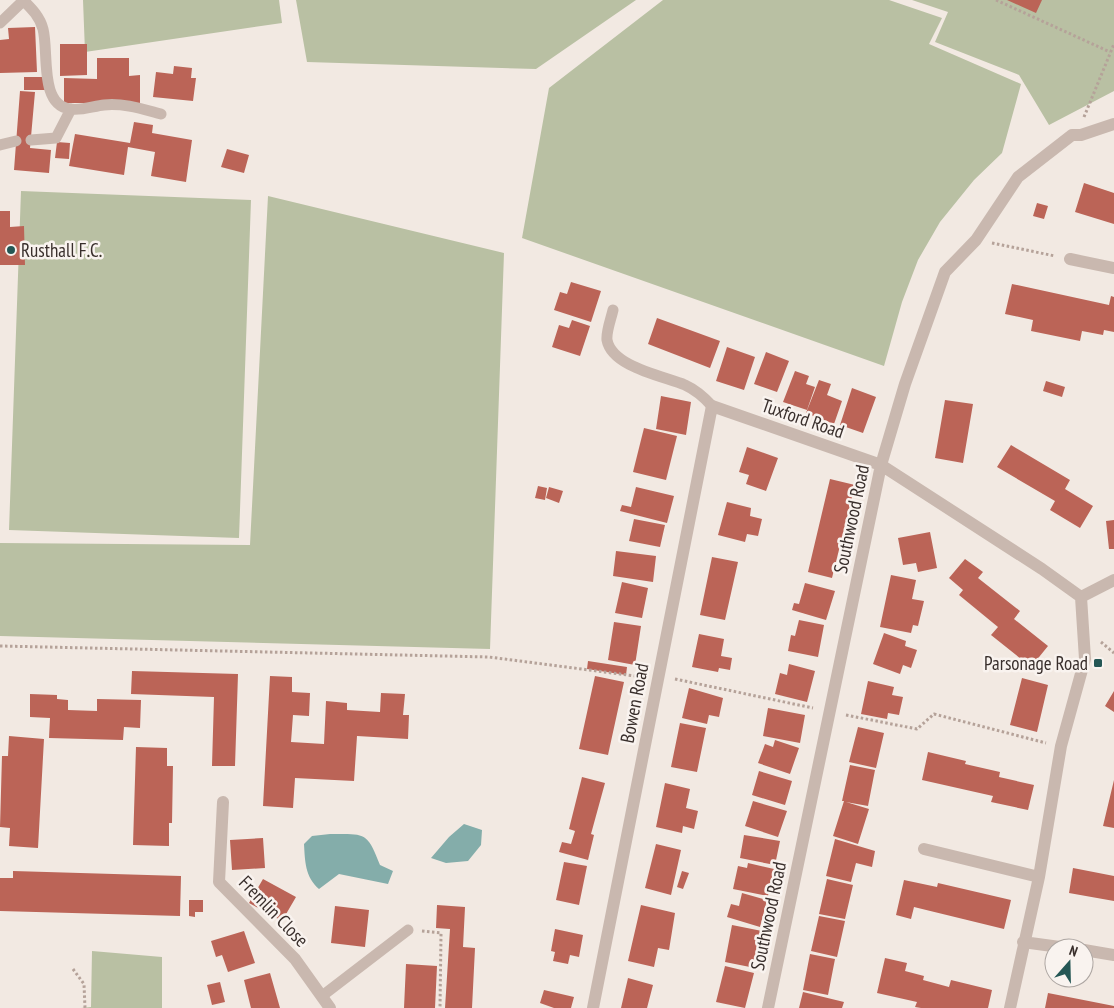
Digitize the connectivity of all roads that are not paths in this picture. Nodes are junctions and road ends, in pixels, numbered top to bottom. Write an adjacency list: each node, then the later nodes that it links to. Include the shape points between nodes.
1 (24, 0): 2 (lane); 3 (lane, via 42,26 47,46 48,87 59,105)
2 (0, 23)
3 (71, 109): 4 (lane, via 125,105); 6 (lane, via 56,138)
4 (161, 114)
5 (1114, 124): 13 (street, Southwood Road, via 1072,135 1018,177 976,240 945,272 905,384)
6 (31, 140)
7 (16, 142): 8 (lane)
8 (0, 145)
9 (1070, 259): 10 (street)
10 (1114, 268)
11 (613, 310): 12 (lane, via 607,339 611,350 622,362 685,385)
12 (712, 406): 13 (street, Tuxford Road); 26 (street, Bowen Road)
13 (881, 465): 15 (street); 27 (street, Southwood Road)
14 (1114, 580): 15 (street)
15 (1081, 597): 18 (street, via 1085,658 1061,746)
16 (223, 802): 24 (street, Fremlin Close, via 219,882 295,959)
17 (924, 849): 18 (street)
18 (1039, 877): 20 (street)
19 (408, 930): 24 (lane)
20 (1024, 942): 21 (street); 28 (street)
21 (1044, 945)
22 (1094, 952): 23 (street)
23 (1114, 955)
24 (322, 996): 25 (street, Fremlin Close)
25 (330, 1008)
26 (593, 1008)
27 (768, 1008)
28 (1010, 1008)

